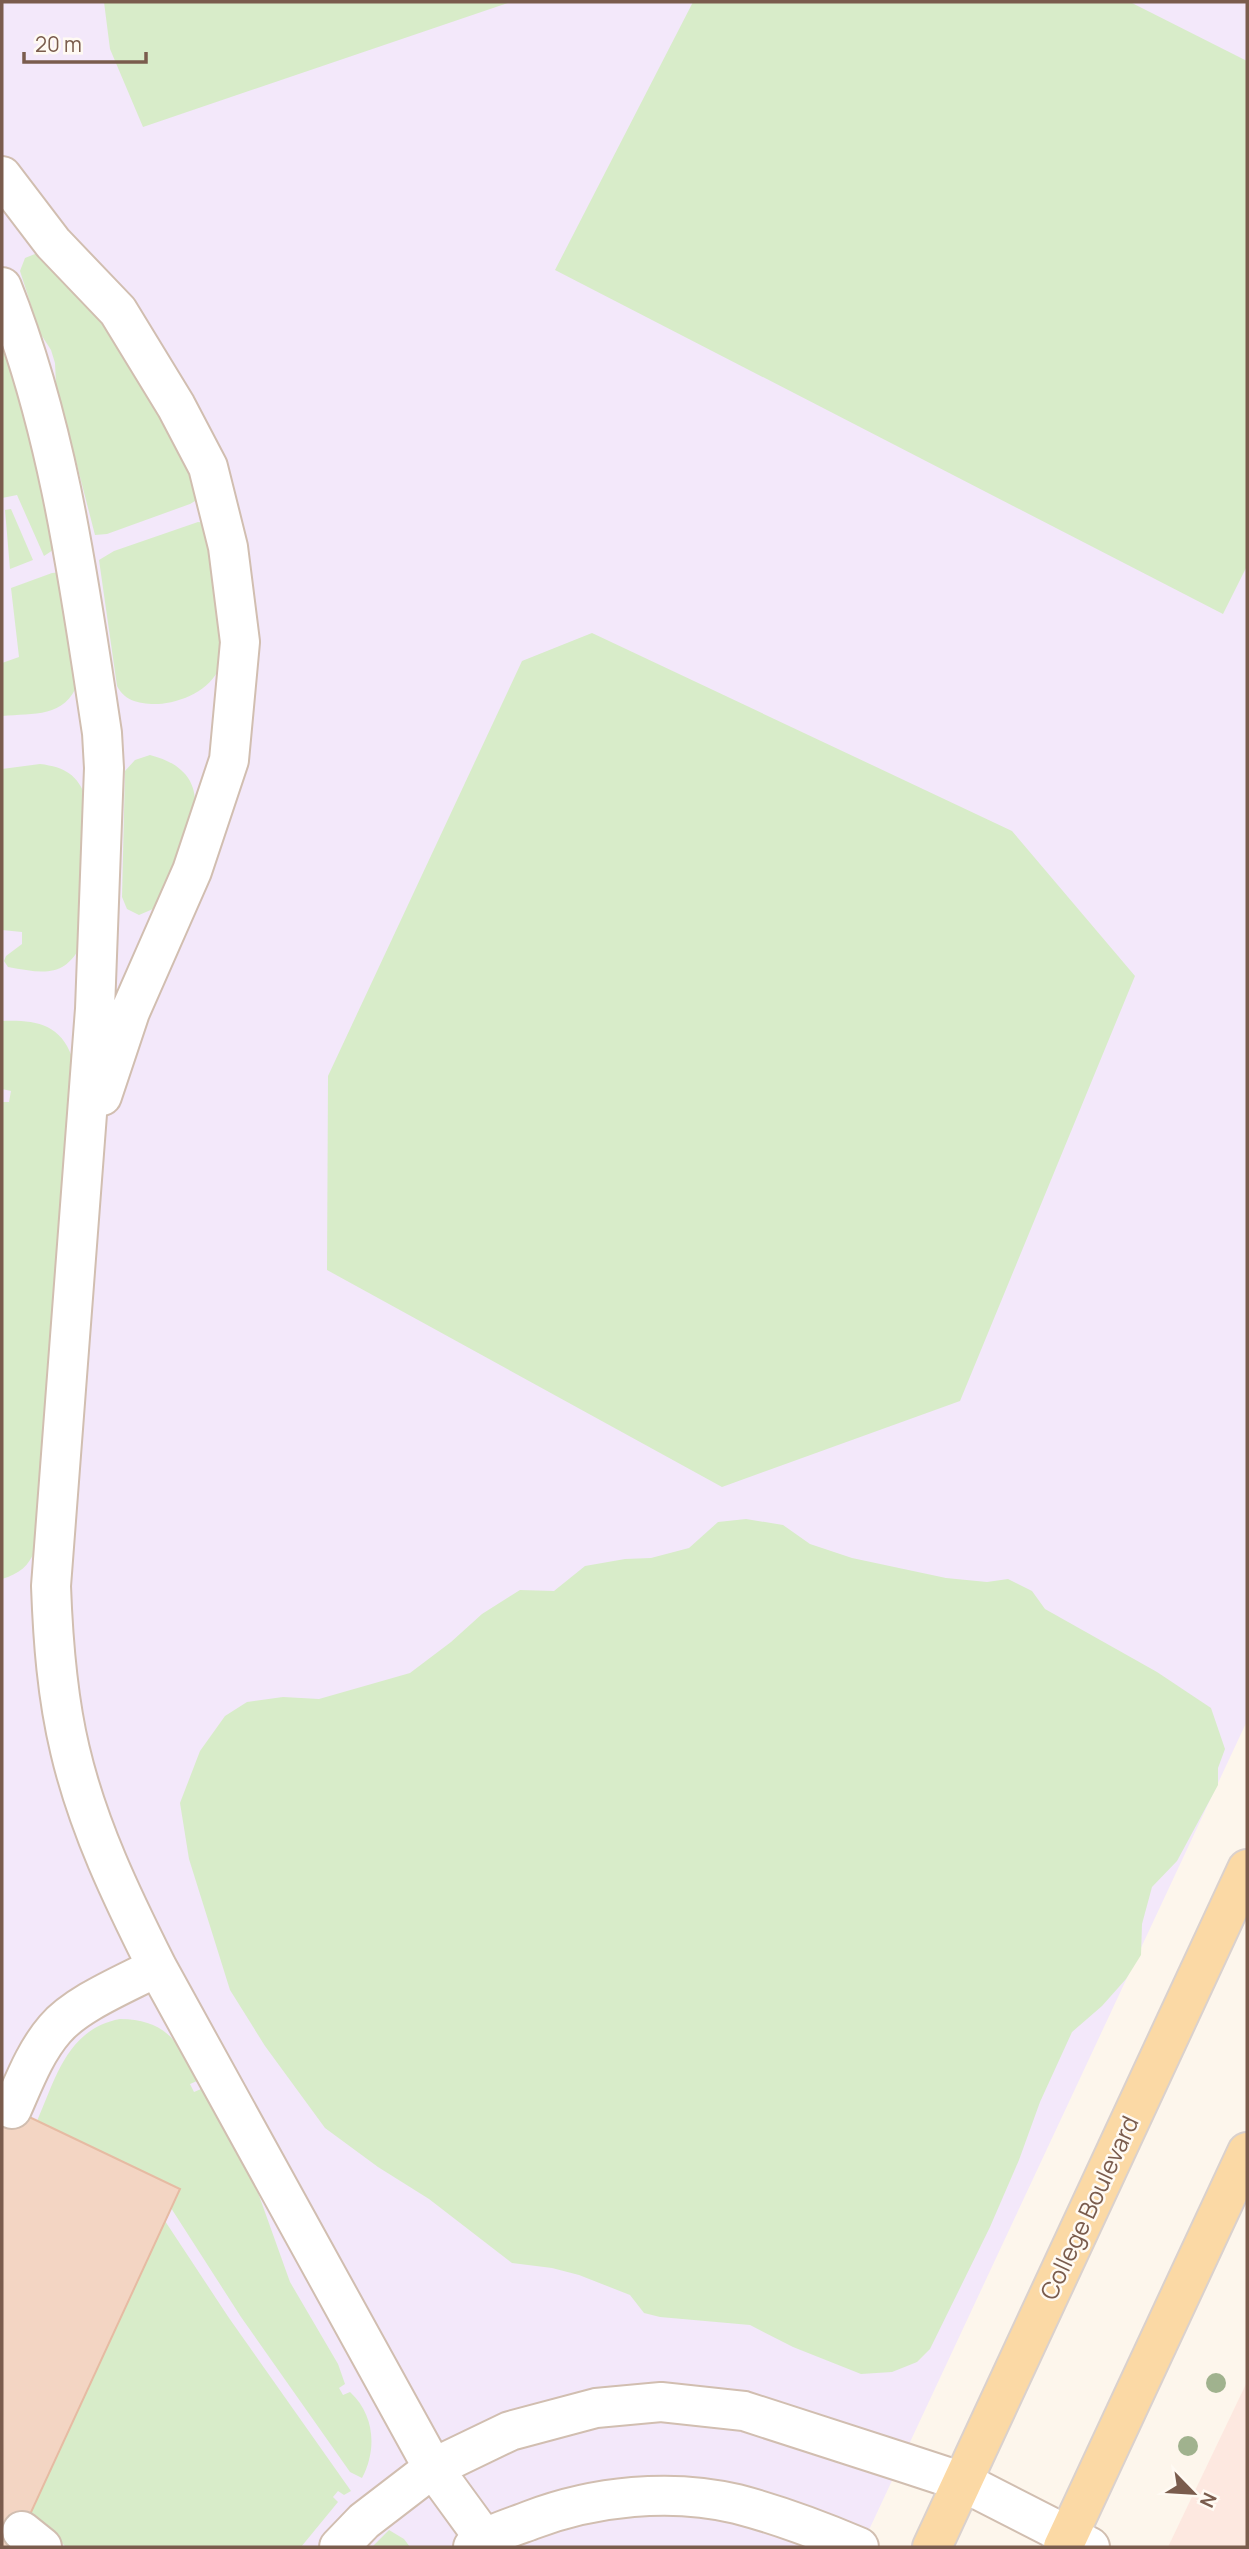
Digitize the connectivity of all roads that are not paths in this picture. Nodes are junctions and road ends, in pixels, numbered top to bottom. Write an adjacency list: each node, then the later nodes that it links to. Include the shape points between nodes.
1 (2, 176): 3 (street, via 53,243 118,311 208,467 228,547 240,642 229,760 192,871 130,1012)
2 (2, 287): 3 (street, via 65,498 102,733 101,879)
3 (84, 1151): 5 (street, via 51,1586 56,1673 69,1750 92,1827)
4 (1247, 1869): 9 (main road, College Boulevard)
5 (157, 1967): 6 (street, via 90,2002 56,2027 34,2060); 8 (street)
6 (12, 2109)
7 (1247, 2152): 11 (main road)
8 (433, 2468): 9 (street, via 510,2431 596,2408 661,2402 744,2412); 10 (street); 12 (street, via 364,2521)
9 (963, 2482): 11 (street); 14 (main road, College Boulevard)
10 (479, 2543): 13 (street, via 558,2510 622,2498 677,2496 735,2503)
11 (1074, 2543)
12 (339, 2547)
13 (859, 2547)
14 (933, 2547)

